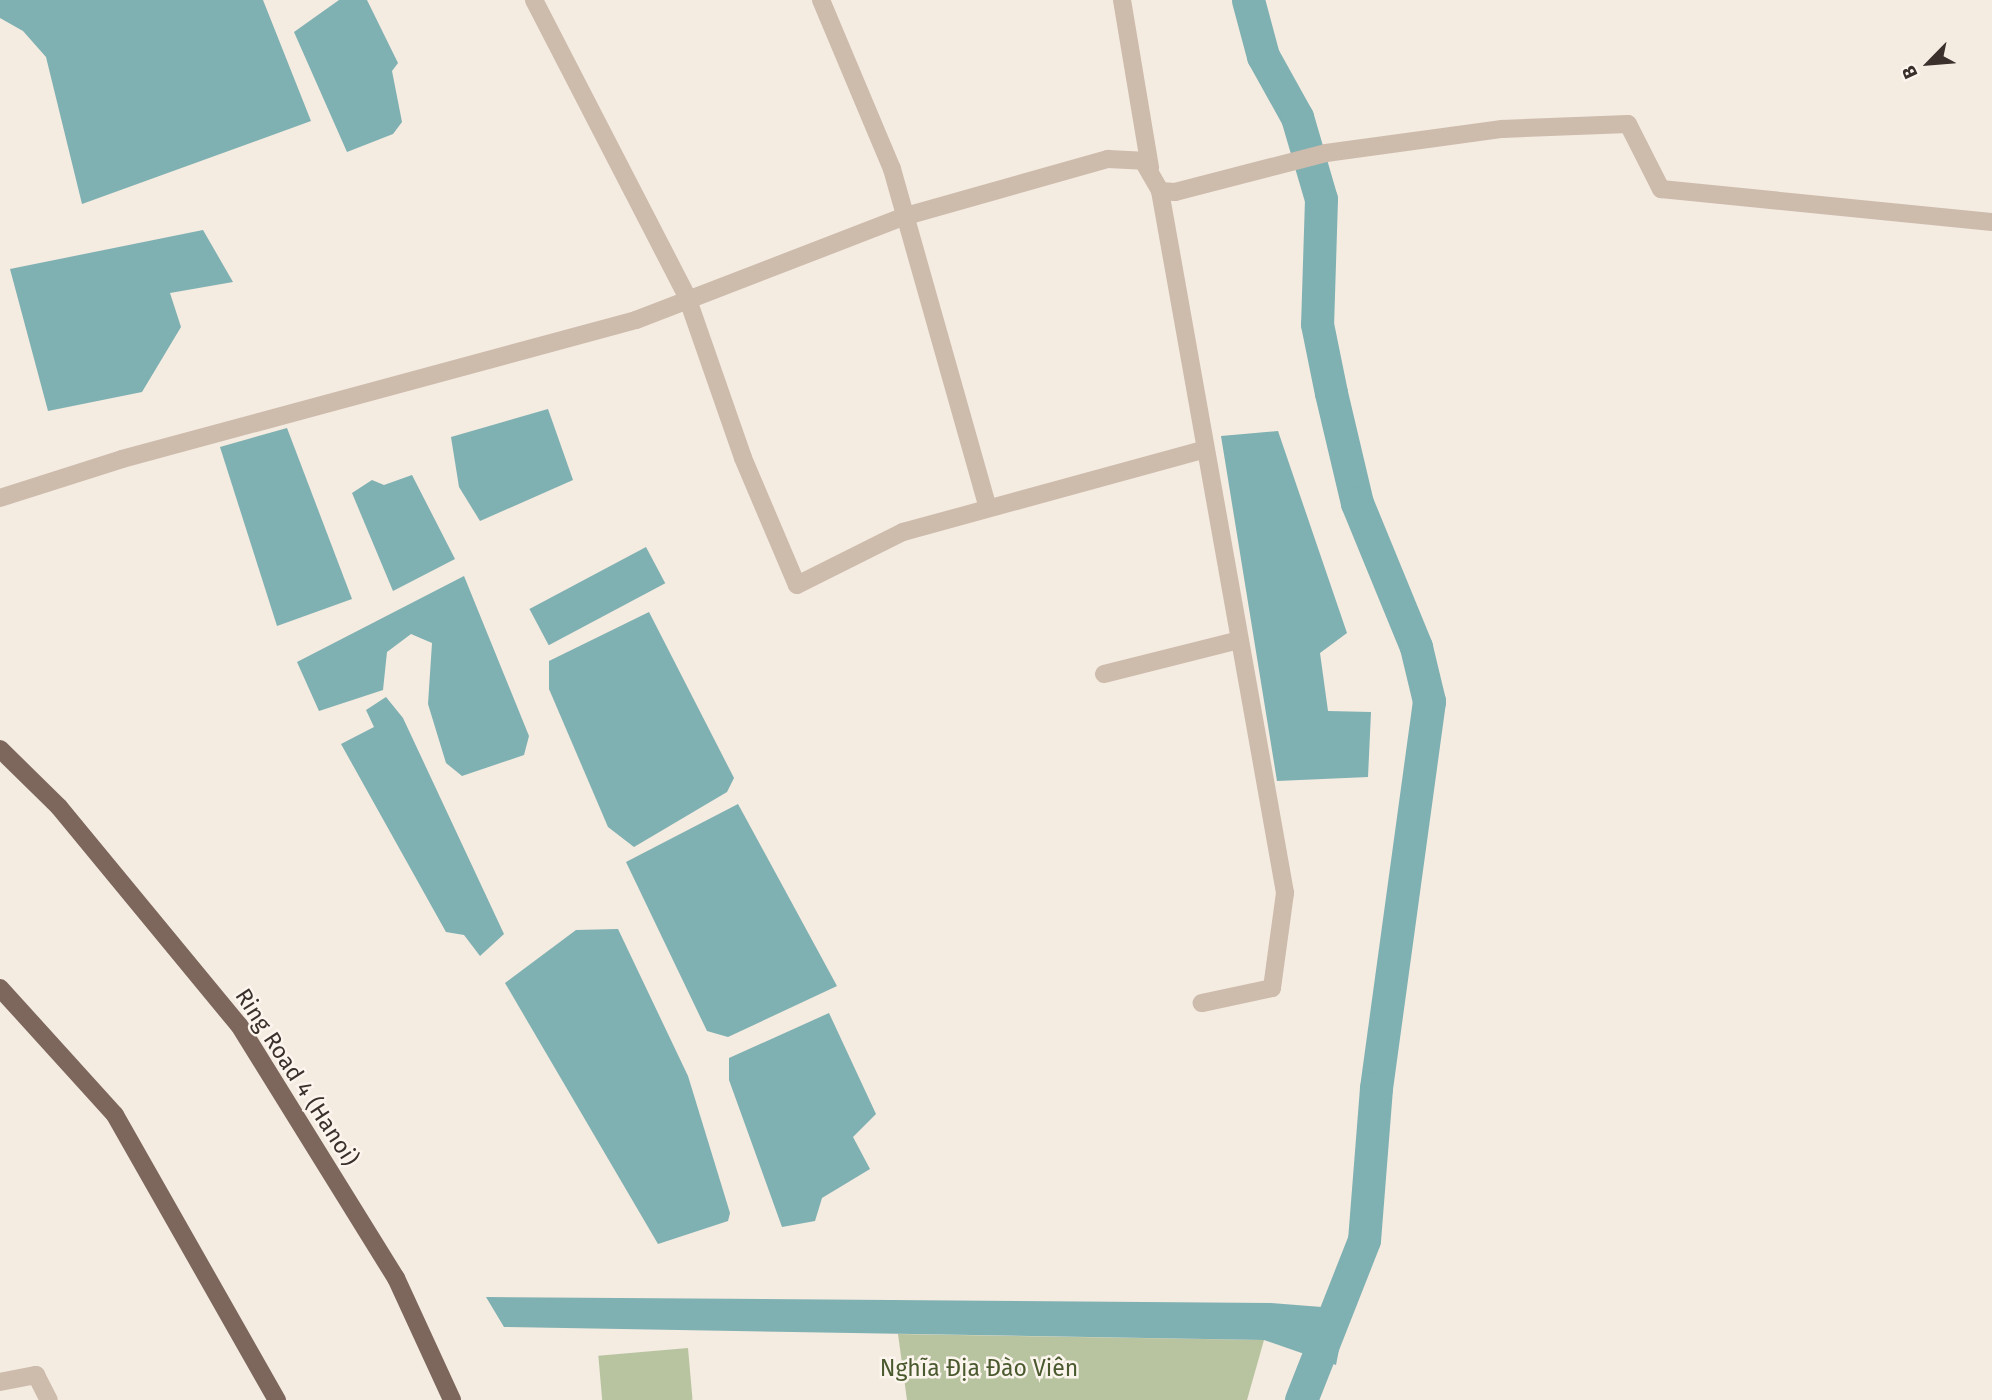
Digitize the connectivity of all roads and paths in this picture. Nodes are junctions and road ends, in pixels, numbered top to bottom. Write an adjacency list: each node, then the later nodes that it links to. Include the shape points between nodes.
1 (534, 0): 8 (street)
2 (821, 0): 6 (street, via 885,148)
3 (1122, 0): 4 (street)
4 (1150, 168): 5 (street); 6 (street, via 1132,156 1108,159)
5 (1160, 191): 7 (street, via 1326,153 1502,129 1628,124 1661,189); 9 (street)
6 (906, 216): 8 (street); 11 (street)
7 (1992, 222)
8 (687, 297): 10 (street, via 636,320 148,451); 11 (street, via 743,458 797,585 879,541)
9 (1203, 450): 11 (street); 12 (street)
10 (0, 498)
11 (987, 504)
12 (1239, 640): 13 (street); 16 (street, via 1285,915 1272,988)
13 (1104, 674)
14 (0, 749): 20 (main road, Ring Road 4 (Hanoi), via 59,807 239,1025 396,1278)
15 (0, 988): 19 (main road, via 115,1115)
16 (1202, 1003)
17 (0, 1382): 18 (street, via 36,1375)
18 (49, 1400)
19 (277, 1400)
20 (452, 1400)

